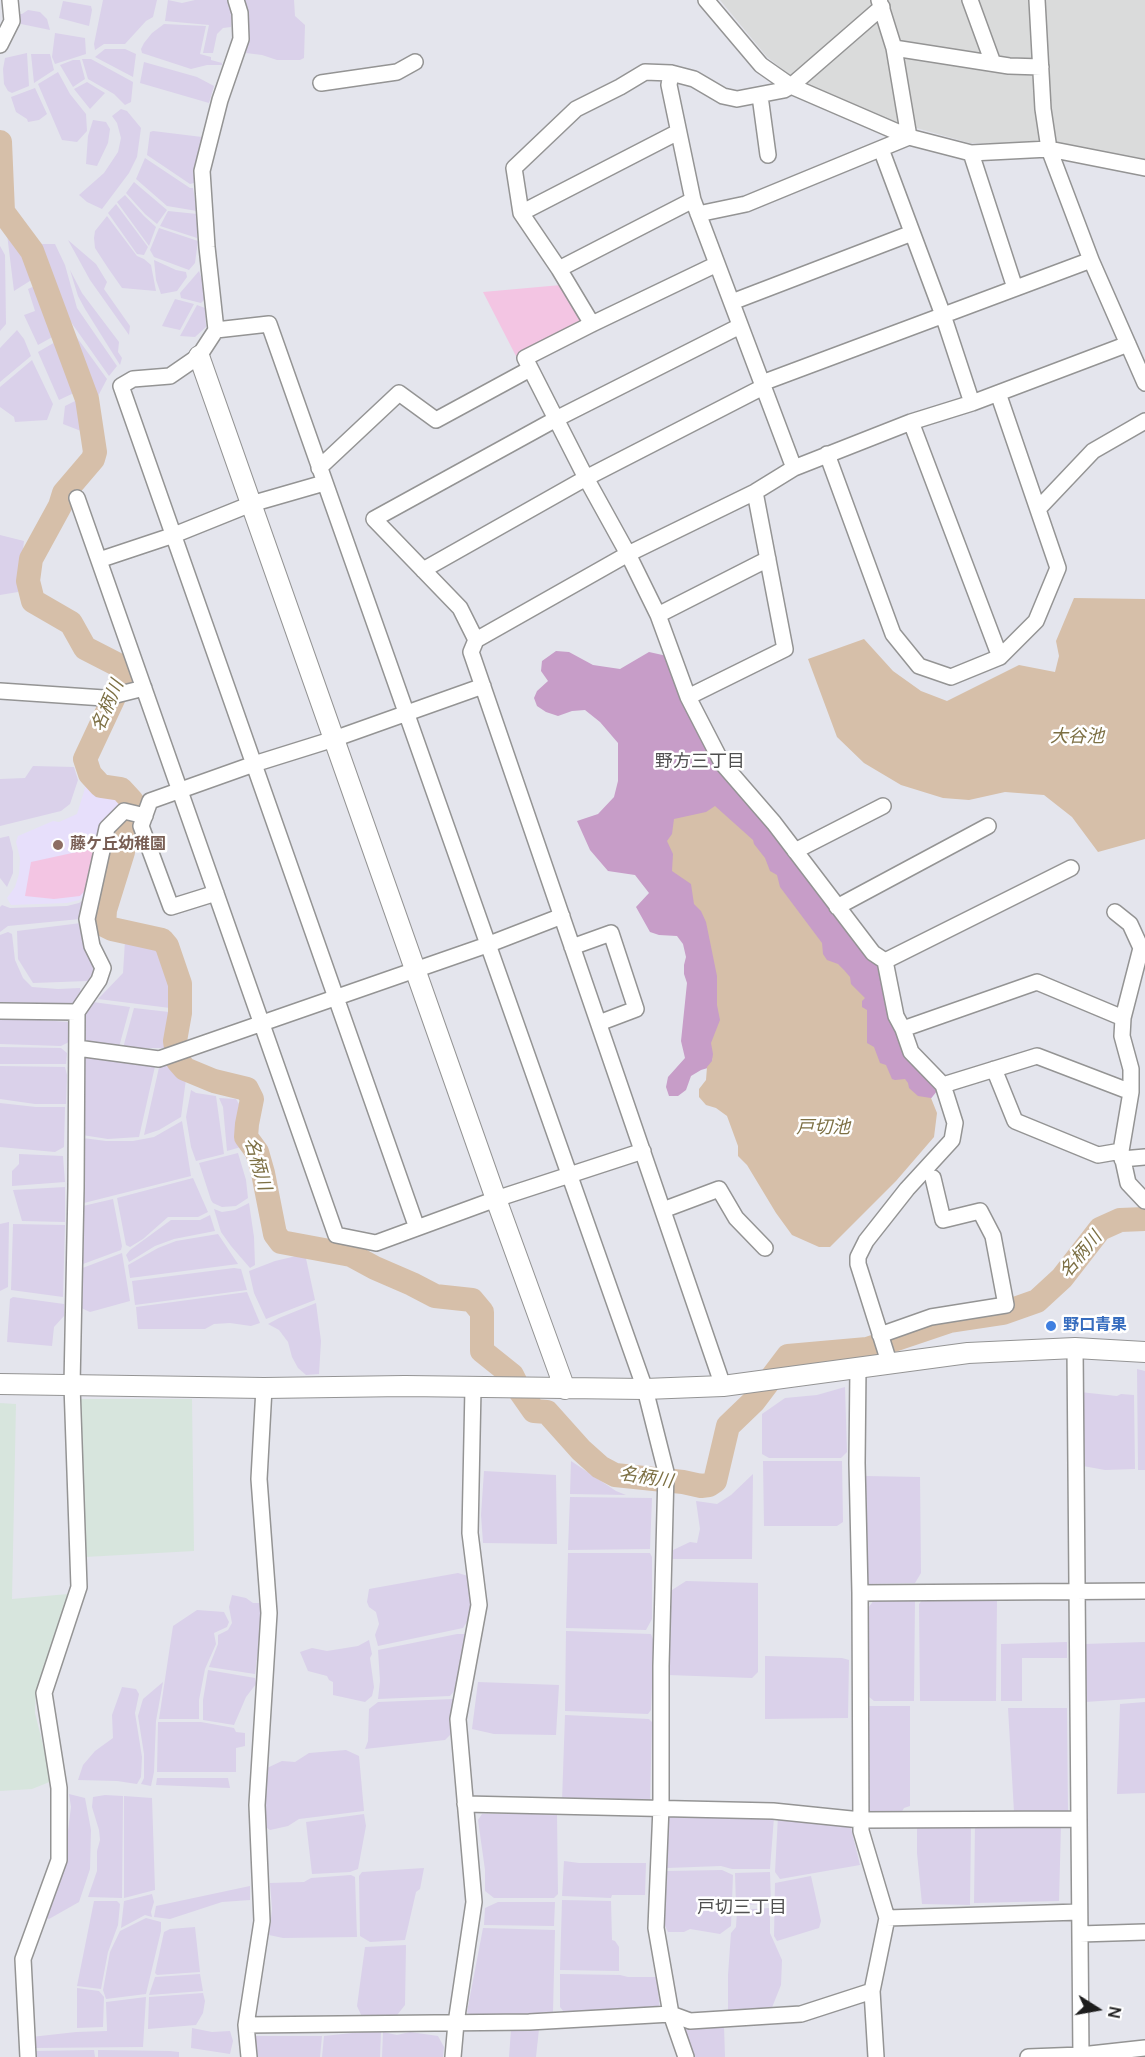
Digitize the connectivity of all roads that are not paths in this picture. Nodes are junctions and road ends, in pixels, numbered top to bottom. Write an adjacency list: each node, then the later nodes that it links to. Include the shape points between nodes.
1 (10, 0): 7 (street, via 12,21)
2 (236, 0): 34 (street, via 241,39 202,171)
3 (706, 0): 14 (street, via 761,65)
4 (970, 0): 10 (street)
5 (1037, 0): 11 (street)
6 (880, 3): 8 (street); 14 (street)
7 (0, 45)
8 (894, 48): 10 (street); 17 (street)
9 (415, 62): 13 (street, via 397,72)
10 (993, 63): 11 (street)
11 (1041, 68): 19 (street)
12 (671, 73): 15 (street, via 694,79 723,96); 16 (street, via 669,85); 24 (street, via 645,72 576,109 514,168)
13 (321, 83)
14 (791, 86): 15 (street); 17 (street)
15 (760, 96): 21 (street)
16 (678, 132): 23 (street); 24 (street)
17 (909, 137): 18 (street); 20 (street)
18 (881, 149): 23 (street, via 746,204); 25 (street)
19 (1049, 149): 20 (street); 22 (street); 26 (street)
20 (971, 153): 29 (street)
21 (768, 155)
22 (1143, 171)
23 (696, 207): 27 (street); 28 (street)
24 (521, 213): 28 (street)
25 (912, 233): 30 (street); 31 (street)
26 (1091, 260): 29 (street); 35 (street)
27 (717, 264): 30 (street); 32 (street)
28 (559, 269): 32 (street)
29 (1016, 288): 31 (street)
30 (732, 302): 33 (street)
31 (942, 315): 39 (street); 41 (street)
32 (592, 324): 37 (street, via 525,358)
33 (740, 326): 39 (street); 42 (street)
34 (216, 330): 36 (street); 46 (street, via 269,324)
35 (1128, 344): 38 (street); 40 (street)
36 (199, 356): 52 (street); 54 (street, via 170,376 133,379 121,386)
37 (530, 369): 42 (street); 46 (street, via 436,420 399,393)
38 (1145, 383)
39 (762, 385): 47 (street); 48 (street)
40 (998, 393): 41 (street); 53 (street)
41 (972, 403): 44 (street)
42 (556, 419): 48 (street); 58 (street, via 374,519)
43 (1145, 421): 53 (street, via 1093,451)
44 (911, 422): 45 (street); 61 (street)
45 (827, 454): 47 (street); 61 (street, via 893,634 913,658 920,666 951,677)
46 (319, 468): 49 (street)
47 (794, 468): 50 (street)
48 (586, 478): 55 (street); 58 (street)
49 (324, 483): 52 (street); 66 (street)
50 (755, 492): 55 (street); 56 (street)
51 (77, 498): 57 (street)
52 (251, 504): 54 (street); 67 (street)
53 (1038, 509): 61 (street, via 1058,568 1036,621)
54 (174, 536): 57 (street); 68 (street)
55 (628, 554): 59 (street); 60 (street)
56 (768, 559): 59 (street); 65 (street, via 785,649)
57 (99, 560): 63 (street)
58 (423, 570): 60 (street, via 460,608)
59 (658, 615): 65 (street)
60 (476, 640): 62 (street, via 471,652)
61 (1000, 657)
62 (483, 686): 66 (street); 78 (street)
63 (144, 688): 64 (street, via 104,698); 69 (street)
64 (0, 692)
65 (688, 697): 73 (street, via 722,763)
66 (405, 712): 67 (street); 79 (street)
67 (334, 739): 68 (street); 82 (street)
68 (254, 764): 69 (street); 83 (street)
69 (180, 791): 71 (street, via 150,801); 75 (street)
70 (883, 806): 73 (street)
71 (145, 816): 75 (street, via 141,826 171,907); 85 (street, via 124,811 107,828 87,919 92,946 103,968)
72 (988, 826): 76 (street)
73 (795, 850): 76 (street)
74 (1071, 868): 81 (street)
75 (216, 893): 87 (street)
76 (837, 907): 81 (street, via 873,953)
77 (1115, 912): 86 (street, via 1130,924 1141,948)
78 (562, 916): 79 (street); 80 (street)
79 (487, 945): 82 (street); 98 (street)
80 (572, 947): 88 (street); 88 (street, via 611,933 636,1009)
81 (885, 961): 89 (street, via 896,1016)
82 (415, 969): 83 (street); 100 (street)
83 (336, 998): 87 (street); 103 (street)
84 (0, 1011): 85 (street)
85 (77, 1012): 90 (street)
86 (1123, 1018): 89 (street, via 1037,981); 91 (street, via 1122,1036)
87 (261, 1023): 90 (street, via 159,1059); 103 (street, via 336,1234 376,1243)
88 (599, 1023): 95 (street)
89 (903, 1029): 93 (street, via 911,1052)
90 (77, 1048): 110 (street)
91 (1138, 1067): 94 (street)
92 (994, 1068): 93 (street); 94 (street, via 1037,1056); 96 (street, via 1015,1121 1098,1155)
93 (942, 1085): 106 (street, via 955,1123 952,1140 907,1189 858,1257)
94 (1131, 1092): 96 (street)
95 (643, 1151): 98 (street); 102 (street)
96 (1122, 1155): 97 (street); 101 (street, via 1128,1183)
97 (1145, 1157)
98 (568, 1176): 100 (street); 115 (street)
99 (933, 1178): 106 (street, via 943,1220 980,1211 993,1236 1006,1305 931,1317)
100 (496, 1199): 103 (street); 114 (street)
101 (1145, 1201)
102 (663, 1210): 104 (street, via 719,1189 736,1218); 111 (street)
103 (417, 1228)
104 (765, 1248)
105 (1075, 1348): 106 (street, via 968,1353); 107 (street); 117 (street)
106 (884, 1349): 108 (street)
107 (1145, 1352)
108 (858, 1368): 111 (street); 118 (street)
109 (0, 1384): 110 (street)
110 (72, 1385): 112 (street); 133 (street, via 80,1587 44,1693 59,1788 59,1860 23,1959)
111 (723, 1386): 115 (street)
112 (264, 1388): 113 (street); 130 (street, via 259,1479 269,1613 257,1805 262,1922)
113 (480, 1388): 114 (street); 119 (street, via 470,1533 479,1605 458,1719)
114 (566, 1389): 115 (street)
115 (645, 1389): 120 (street, via 666,1480)
116 (1145, 1591): 117 (street)
117 (1078, 1592): 118 (street); 121 (street)
118 (860, 1593): 122 (street)
119 (465, 1804): 120 (street); 129 (street, via 474,1902)
120 (661, 1807): 122 (street, via 773,1811); 128 (street, via 656,1928)
121 (1078, 1819): 122 (street); 123 (street)
122 (861, 1820): 124 (street)
123 (1079, 1912): 124 (street); 126 (street)
124 (886, 1918): 127 (street)
125 (1145, 1932): 126 (street)
126 (1080, 1934): 132 (street)
127 (872, 1991): 128 (street, via 801,2014 690,2021); 137 (street)
128 (671, 2014): 129 (street); 136 (street)
129 (456, 2023): 130 (street); 135 (street)
130 (246, 2025): 134 (street)
131 (1145, 2048): 132 (street)
132 (1081, 2056): 138 (street)
133 (28, 2057)
134 (249, 2057)
135 (453, 2057)
136 (686, 2057)
137 (876, 2057)
138 (1028, 2057)

